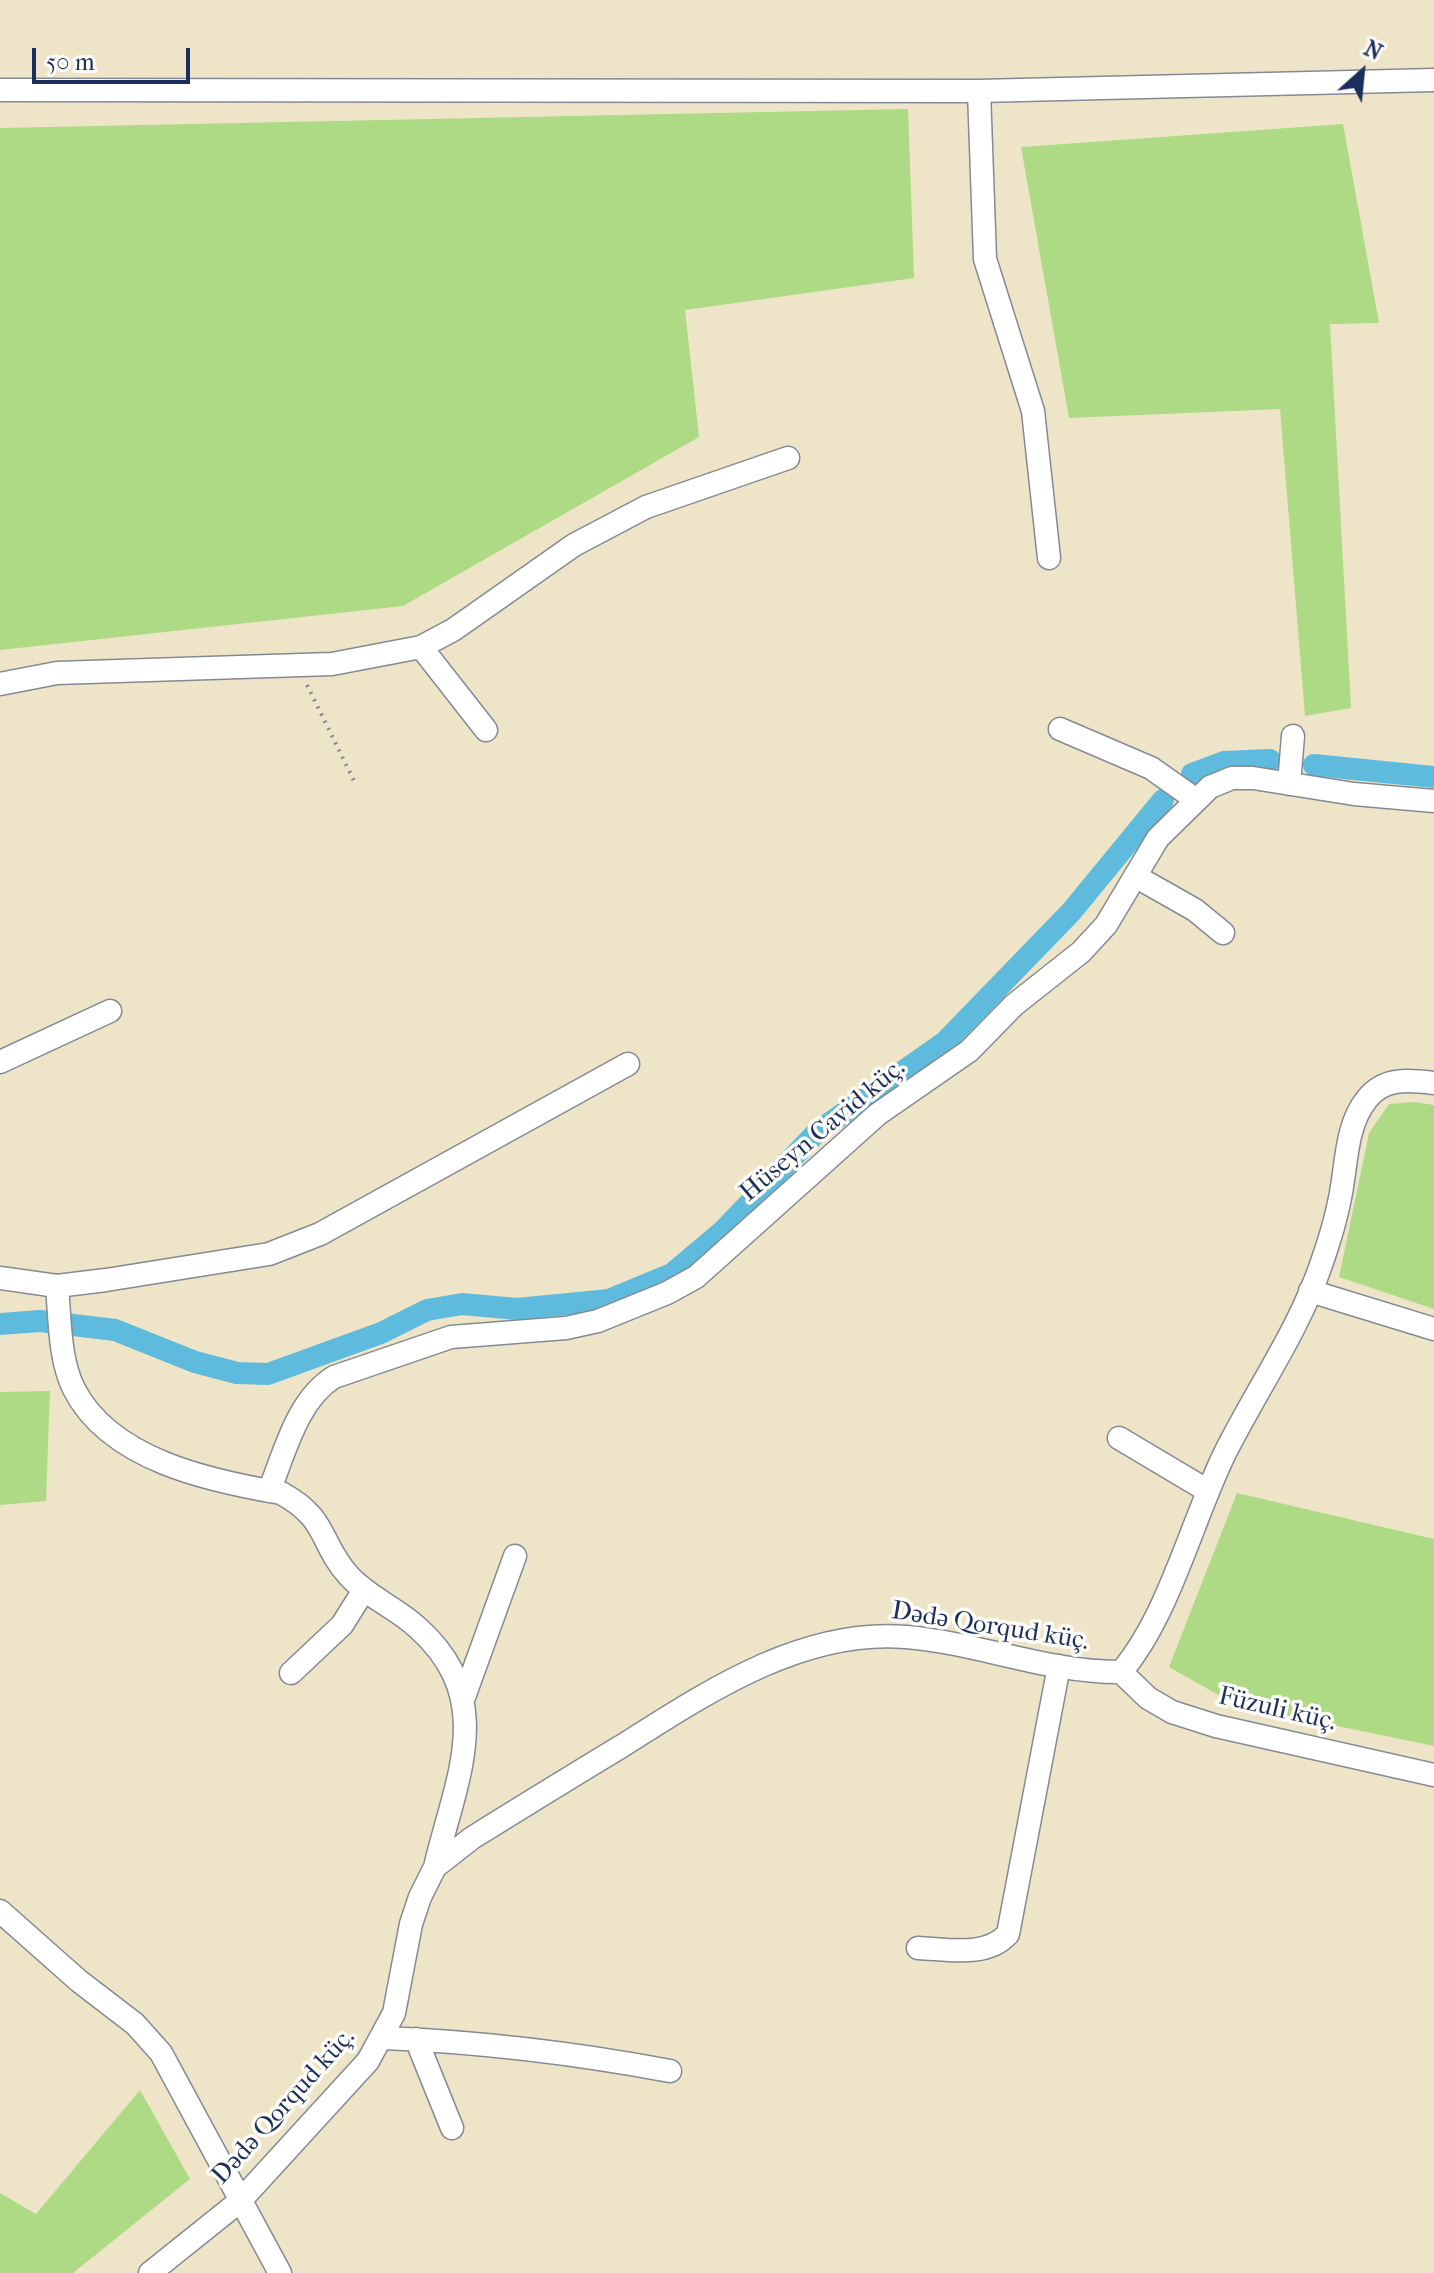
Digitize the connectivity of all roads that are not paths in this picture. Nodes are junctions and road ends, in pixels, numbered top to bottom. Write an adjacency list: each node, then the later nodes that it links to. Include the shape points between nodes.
1 (1434, 80): 3 (street)
2 (0, 90): 3 (street)
3 (979, 91): 5 (street, via 985,259 1033,411)
4 (788, 458): 6 (street, via 646,507 574,545)
5 (1049, 558)
6 (421, 647): 7 (street, via 332,664 57,673); 9 (street)
7 (0, 684)
8 (1060, 729): 12 (street, via 1151,768)
9 (486, 730)
10 (1293, 736): 11 (street)
11 (1289, 784): 12 (street, Hüseyn Cavid küç., via 1232,778); 13 (street, Hüseyn Cavid küç.)
12 (1195, 799): 14 (street, Hüseyn Cavid küç., via 1158,838)
13 (1434, 801)
14 (1135, 876): 15 (street, via 1195,910); 25 (street, Hüseyn Cavid küç., via 1106,925 1081,952 1014,1005 969,1051 878,1114 696,1277 598,1321 451,1337 334,1377 319,1387 301,1414)
15 (1223, 933)
16 (110, 1011): 17 (street)
17 (0, 1062)
18 (628, 1064): 21 (street, via 294,1245 215,1264)
19 (1434, 1083): 22 (street, Dədə Qorqud küç., via 1406,1079 1386,1084 1359,1110 1340,1200)
20 (0, 1278): 21 (street)
21 (57, 1286): 25 (street, via 73,1388 117,1436 177,1468)
22 (1310, 1291): 23 (street); 26 (street, Dədə Qorqud küç.)
23 (1434, 1329)
24 (1119, 1438): 26 (street)
25 (269, 1491): 28 (street, via 296,1501 315,1517 347,1574)
26 (1208, 1491): 30 (street, Dədə Qorqud küç., via 1148,1632)
27 (515, 1556): 32 (street)
28 (364, 1590): 31 (street, via 342,1625); 32 (street, via 437,1646)
29 (1059, 1666): 30 (street, Dədə Qorqud küç.); 34 (street, Dədə Qorqud küç., via 905,1637 846,1639 797,1653 719,1685 472,1838); 36 (street, via 1008,1934 997,1946)
30 (1121, 1672): 33 (street, Füzuli küç., via 1172,1712)
31 (291, 1673)
32 (464, 1697): 34 (street, via 465,1745)
33 (1434, 1775)
34 (435, 1867): 37 (street, Dədə Qorqud küç., via 411,1924 401,1985)
35 (0, 1911): 41 (street, via 135,2024 161,2053)
36 (918, 1948)
37 (384, 2038): 38 (street); 41 (street, Dədə Qorqud küç.)
38 (416, 2039): 39 (street, via 573,2052); 40 (street)
39 (670, 2071)
40 (452, 2128)
41 (240, 2201): 42 (street, Dədə Qorqud küç.); 43 (street)
42 (150, 2273)
43 (280, 2273)

